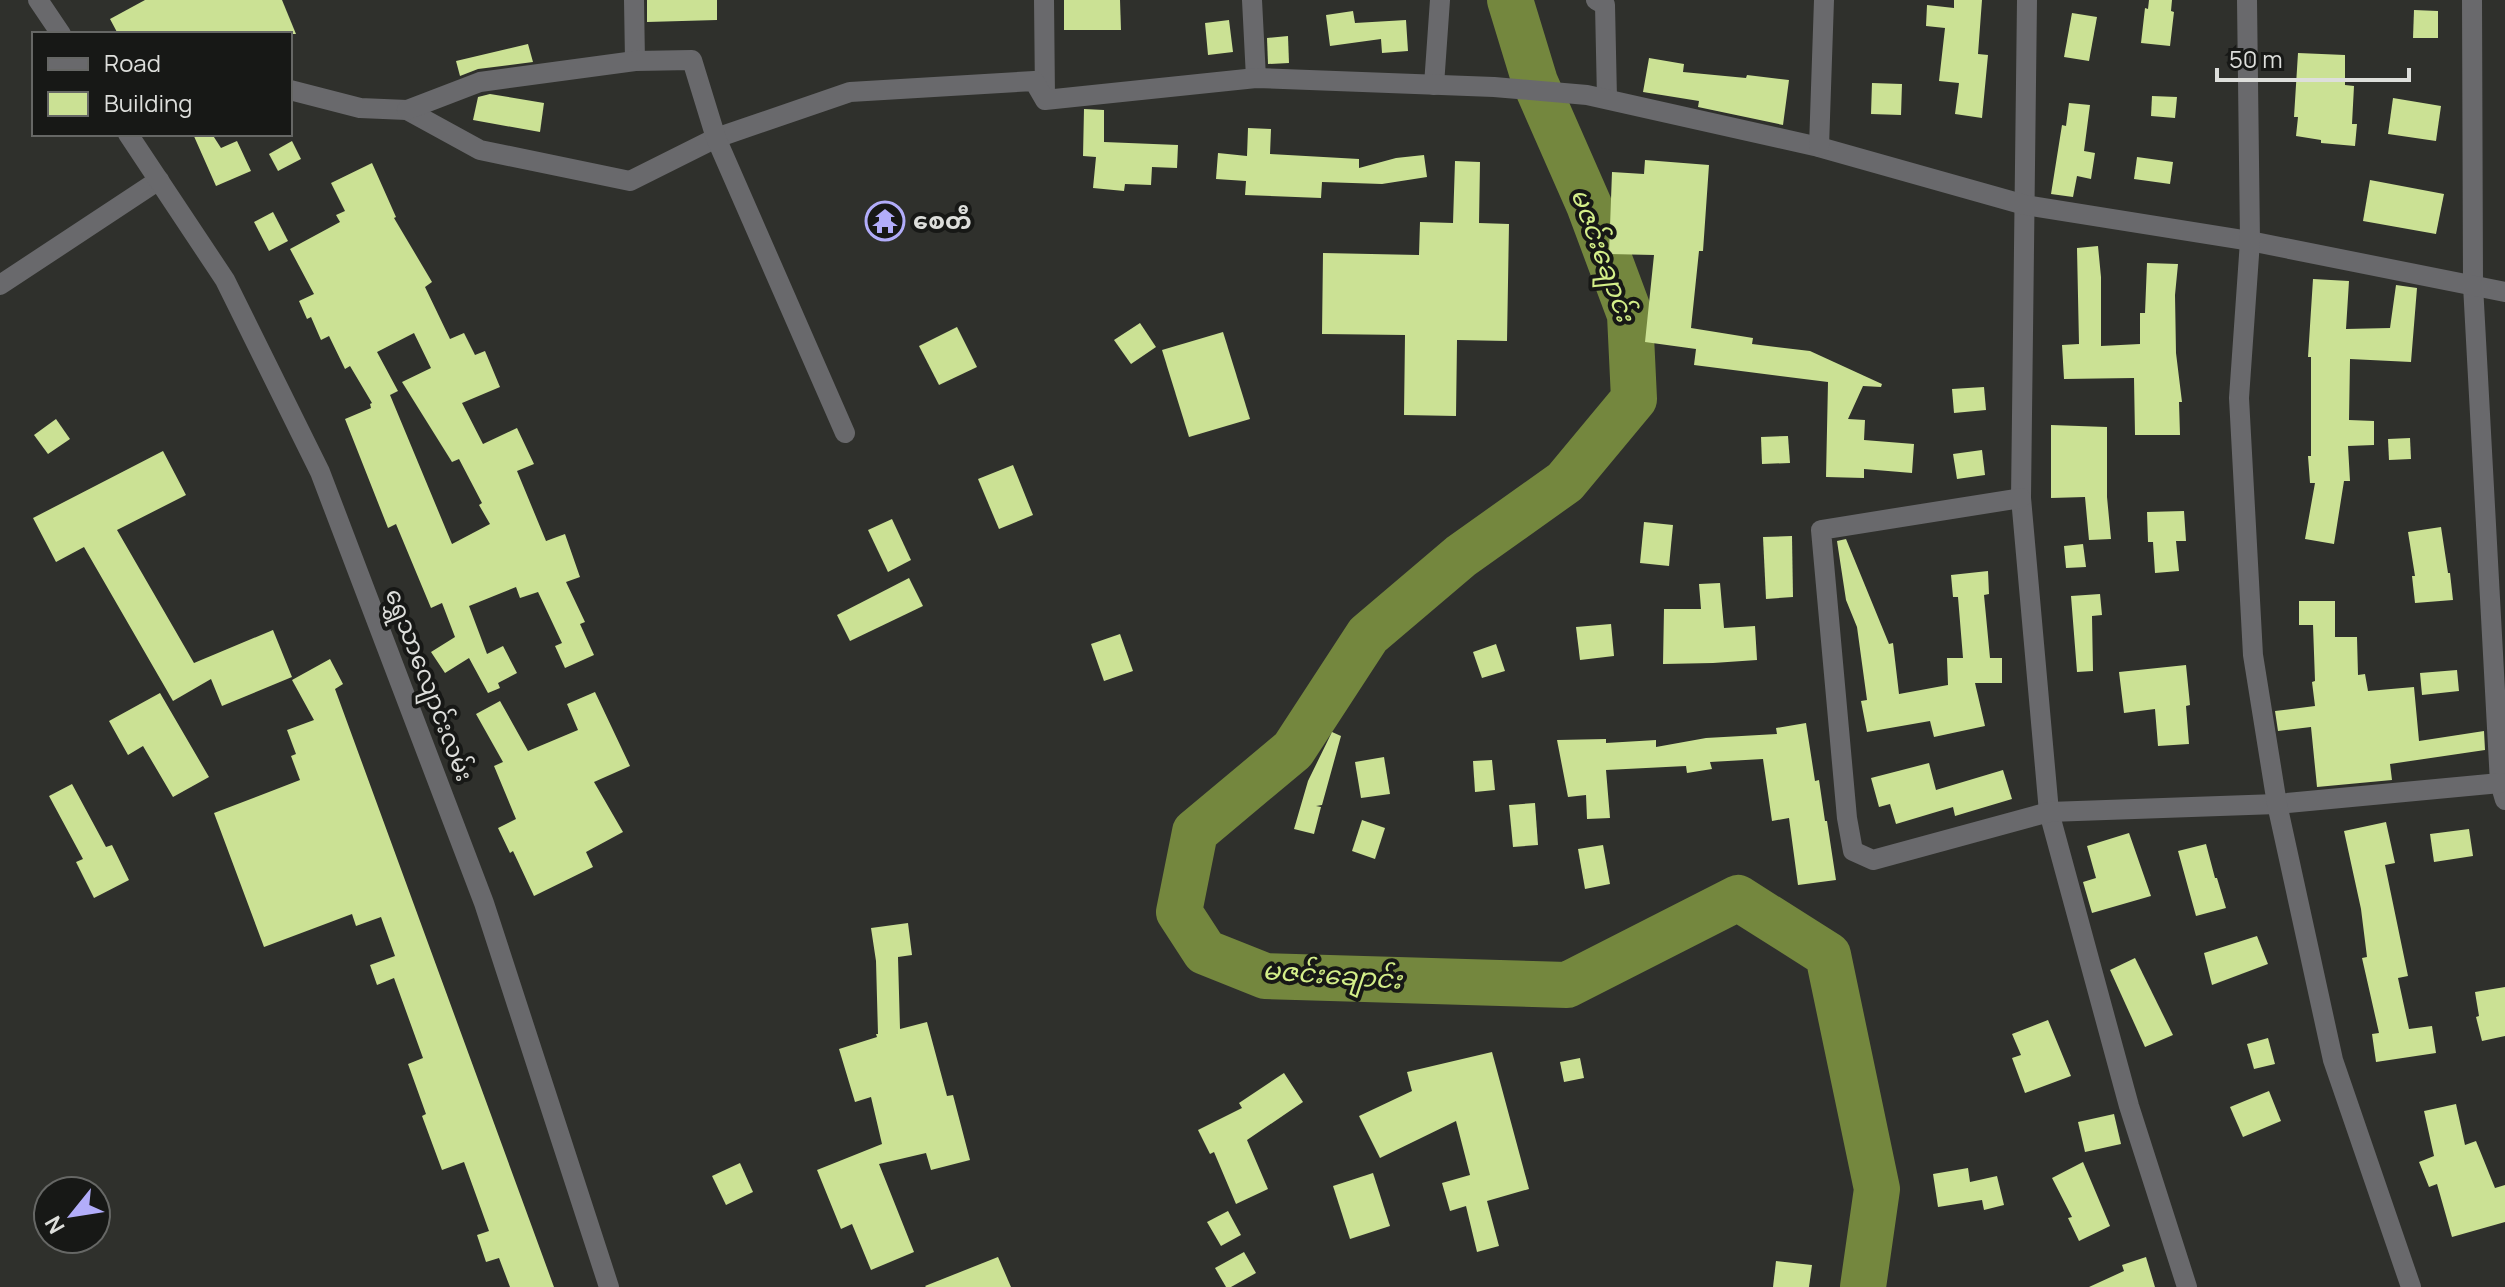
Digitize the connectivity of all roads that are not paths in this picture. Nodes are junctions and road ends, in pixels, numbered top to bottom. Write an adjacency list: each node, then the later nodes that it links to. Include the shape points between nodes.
1 (38, 0): 11 (street)
2 (634, 0): 12 (street)
3 (1044, 0): 17 (street)
4 (1252, 0): 13 (street)
5 (1440, 0): 14 (street)
6 (1596, 0): 16 (street, via 1605,5)
7 (1824, 0): 21 (street)
8 (2027, 0): 23 (street)
9 (2247, 0): 24 (street)
10 (2472, 0): 26 (street)
11 (60, 32)
12 (635, 61): 18 (street, via 480,82); 20 (street, via 692,60)
13 (1256, 78): 14 (street); 17 (street)
14 (1434, 85): 16 (street)
15 (292, 91): 18 (street, via 360,108)
16 (1597, 97): 21 (street)
17 (1045, 100): 20 (street, via 1034,81 850,92)
18 (407, 110): 20 (street, via 480,150 630,181)
19 (129, 136): 22 (street, ရွှေသာလျောင်းလမ်း)
20 (716, 138): 28 (street)
21 (1819, 147): 23 (street)
22 (159, 180): 25 (street); 33 (street, ရွှေသာလျောင်းလမ်း, via 225,280 320,472 484,903)
23 (2025, 205): 24 (street); 29 (street)
24 (2250, 241): 26 (street); 31 (street, via 2239,398 2253,655)
25 (0, 285)
26 (2473, 285): 27 (street); 30 (street)
27 (2505, 292)
28 (845, 433)
29 (2021, 498): 32 (street); 32 (street, via 1821,530 1853,851 1873,860)
30 (2502, 792): 31 (street)
31 (2277, 804): 32 (street); 35 (street, via 2333,1060)
32 (2049, 812): 34 (street, via 2129,1106)
33 (609, 1287)
34 (2187, 1287)
35 (2411, 1287)

